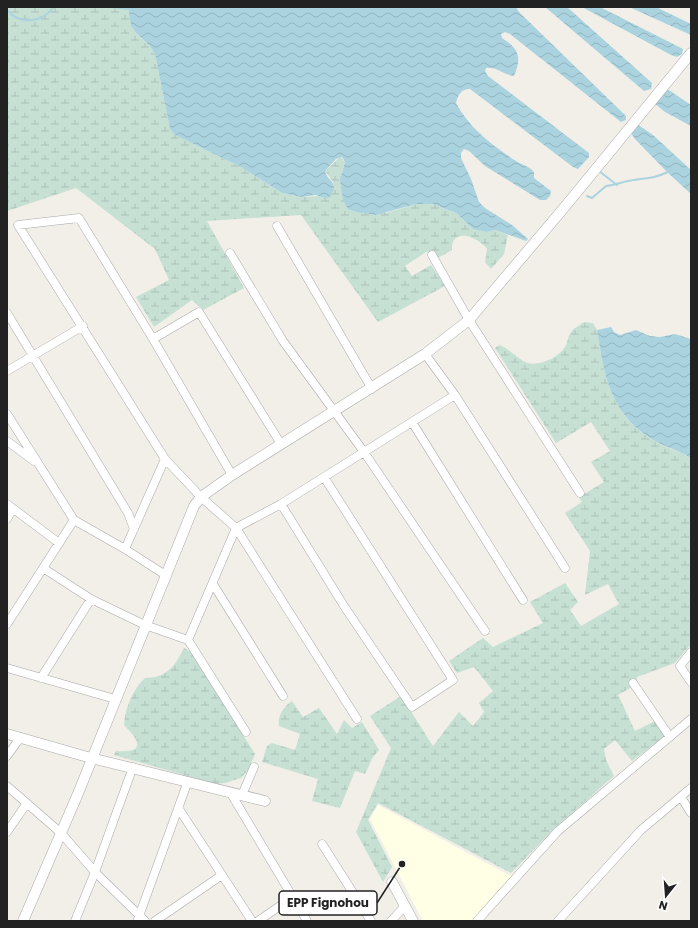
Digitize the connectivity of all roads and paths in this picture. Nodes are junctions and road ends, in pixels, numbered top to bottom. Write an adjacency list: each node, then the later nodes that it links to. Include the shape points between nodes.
1 (691, 53): 6 (street)
2 (277, 226): 12 (street)
3 (230, 253): 14 (street, via 282,341)
4 (432, 255): 6 (street)
5 (7, 312): 10 (street)
6 (469, 320): 9 (street); 24 (street)
7 (83, 326): 8 (street, via 18,225 79,218); 10 (street); 20 (street)
8 (153, 339): 18 (street, via 199,312); 22 (street)
9 (425, 354): 12 (street); 13 (street)
10 (34, 355): 11 (street); 31 (street, via 128,513)
11 (7, 370)
12 (372, 389): 14 (street)
13 (455, 396): 16 (street); 35 (street)
14 (334, 412): 18 (street); 19 (street)
15 (7, 414): 21 (street)
16 (412, 422): 19 (street); 39 (street)
17 (7, 441): 21 (street)
18 (281, 444): 22 (street)
19 (364, 452): 23 (street); 42 (street)
20 (165, 459): 25 (street); 31 (street)
21 (38, 464): 29 (street)
22 (232, 475): 25 (street)
23 (324, 477): 26 (street); 26 (street, via 453,680 412,707 344,606)
24 (580, 494)
25 (202, 497): 30 (street); 36 (street, via 194,506)
26 (281, 504): 30 (street)
27 (10, 506): 28 (street); 32 (street)
28 (7, 519)
29 (74, 520): 32 (street); 33 (street)
30 (236, 528): 37 (street); 51 (street)
31 (134, 529): 33 (street)
32 (59, 543): 34 (street)
33 (125, 549): 36 (street)
34 (43, 568): 38 (street); 40 (street)
35 (565, 568)
36 (167, 576): 41 (street)
37 (213, 584): 43 (street); 49 (street)
38 (91, 599): 41 (street); 46 (street)
39 (523, 600)
40 (7, 624)
41 (145, 625): 43 (street); 50 (street)
42 (485, 631)
43 (188, 640): 53 (street)
44 (691, 652): 47 (street, via 680,666)
45 (7, 668): 46 (street)
46 (40, 678): 50 (street)
47 (691, 682)
48 (633, 683): 55 (street)
49 (283, 696)
50 (115, 699): 58 (street)
51 (357, 719)
52 (691, 719): 55 (street)
53 (246, 732)
54 (7, 734): 56 (street)
55 (670, 737): 89 (street, via 558,831)
56 (20, 738): 57 (street); 58 (street)
57 (7, 756)
58 (91, 758): 60 (street); 72 (street)
59 (254, 767): 65 (street)
60 (133, 768): 61 (street); 74 (street)
61 (188, 781): 64 (street); 69 (street)
62 (7, 786): 68 (street)
63 (691, 788): 66 (street)
64 (230, 792): 65 (street); 77 (street)
65 (242, 795): 67 (street)
66 (680, 797): 70 (street); 90 (street, via 641,830)
67 (265, 801)
68 (27, 803): 71 (street); 72 (street)
69 (179, 809): 75 (street); 79 (street)
70 (691, 813)
71 (7, 832)
72 (61, 833): 74 (street); 80 (street)
73 (322, 844): 86 (street)
74 (95, 872): 79 (street); 81 (street)
75 (222, 875): 82 (street); 83 (street)
76 (392, 882): 78 (street)
77 (293, 897): 84 (street); 85 (street)
78 (405, 906): 87 (street); 88 (street)
79 (140, 920)
80 (23, 921)
81 (75, 921)
82 (155, 921)
83 (252, 921)
84 (258, 921)
85 (308, 921)
86 (371, 921)
87 (391, 921)
88 (413, 921)
89 (477, 921)
90 (558, 921)

